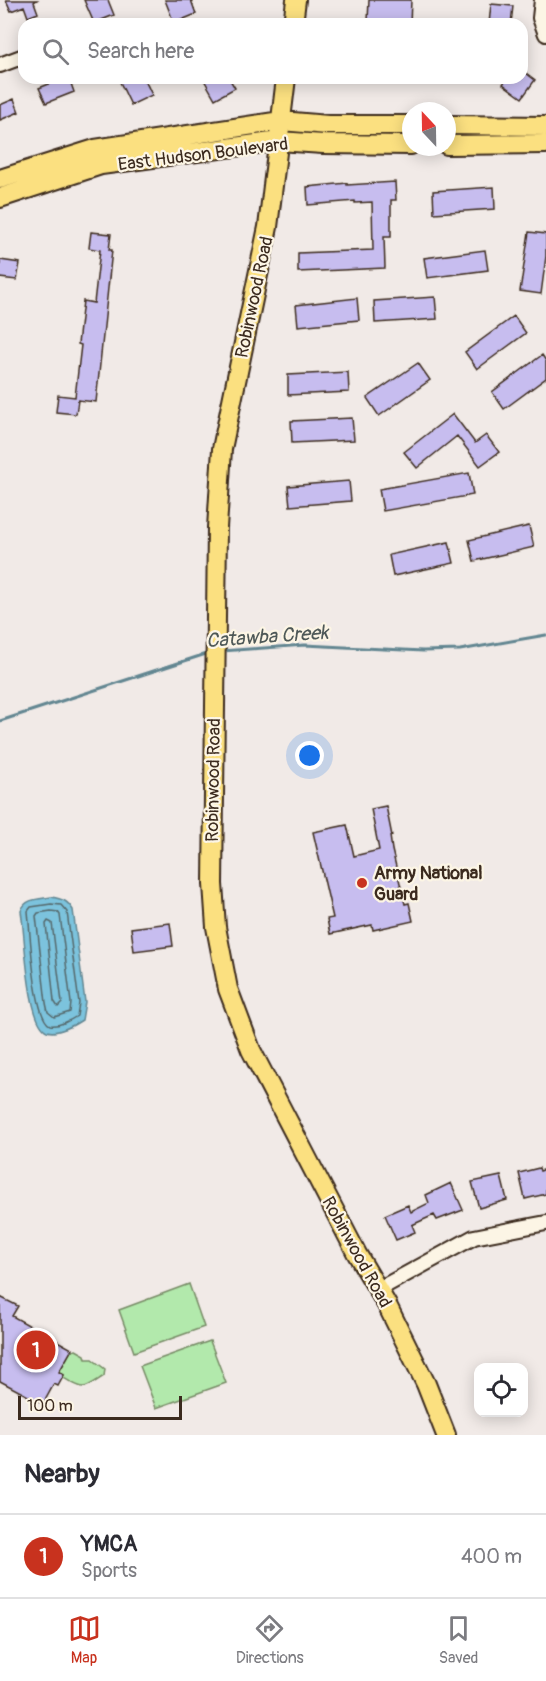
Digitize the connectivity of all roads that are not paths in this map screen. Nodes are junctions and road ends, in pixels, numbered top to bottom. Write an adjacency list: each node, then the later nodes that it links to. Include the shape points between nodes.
1 (296, 0): 3 (main road)
2 (542, 0): 4 (street, via 540,18)
3 (294, 18)
4 (546, 34)
5 (18, 58): 6 (street)
6 (0, 65)
7 (285, 84): 8 (main road, Robinwood Road)
8 (281, 121): 9 (main road, East Hudson Boulevard); 12 (main road, Robinwood Road); 16 (main road, East Hudson Boulevard, via 95,149)
9 (402, 124)
10 (456, 125): 11 (main road)
11 (546, 126)
12 (279, 141): 14 (main road, East Hudson Boulevard); 17 (main road, East Hudson Boulevard, via 101,165); 19 (main road, Robinwood Road, via 268,228 222,449 215,608 213,884 221,960 230,997 256,1061)
13 (546, 144): 15 (main road)
14 (402, 145)
15 (456, 145)
16 (0, 179)
17 (0, 198)
18 (546, 1222): 19 (street, via 474,1237)
19 (379, 1289): 20 (main road, Robinwood Road, via 426,1384)
20 (446, 1435)

